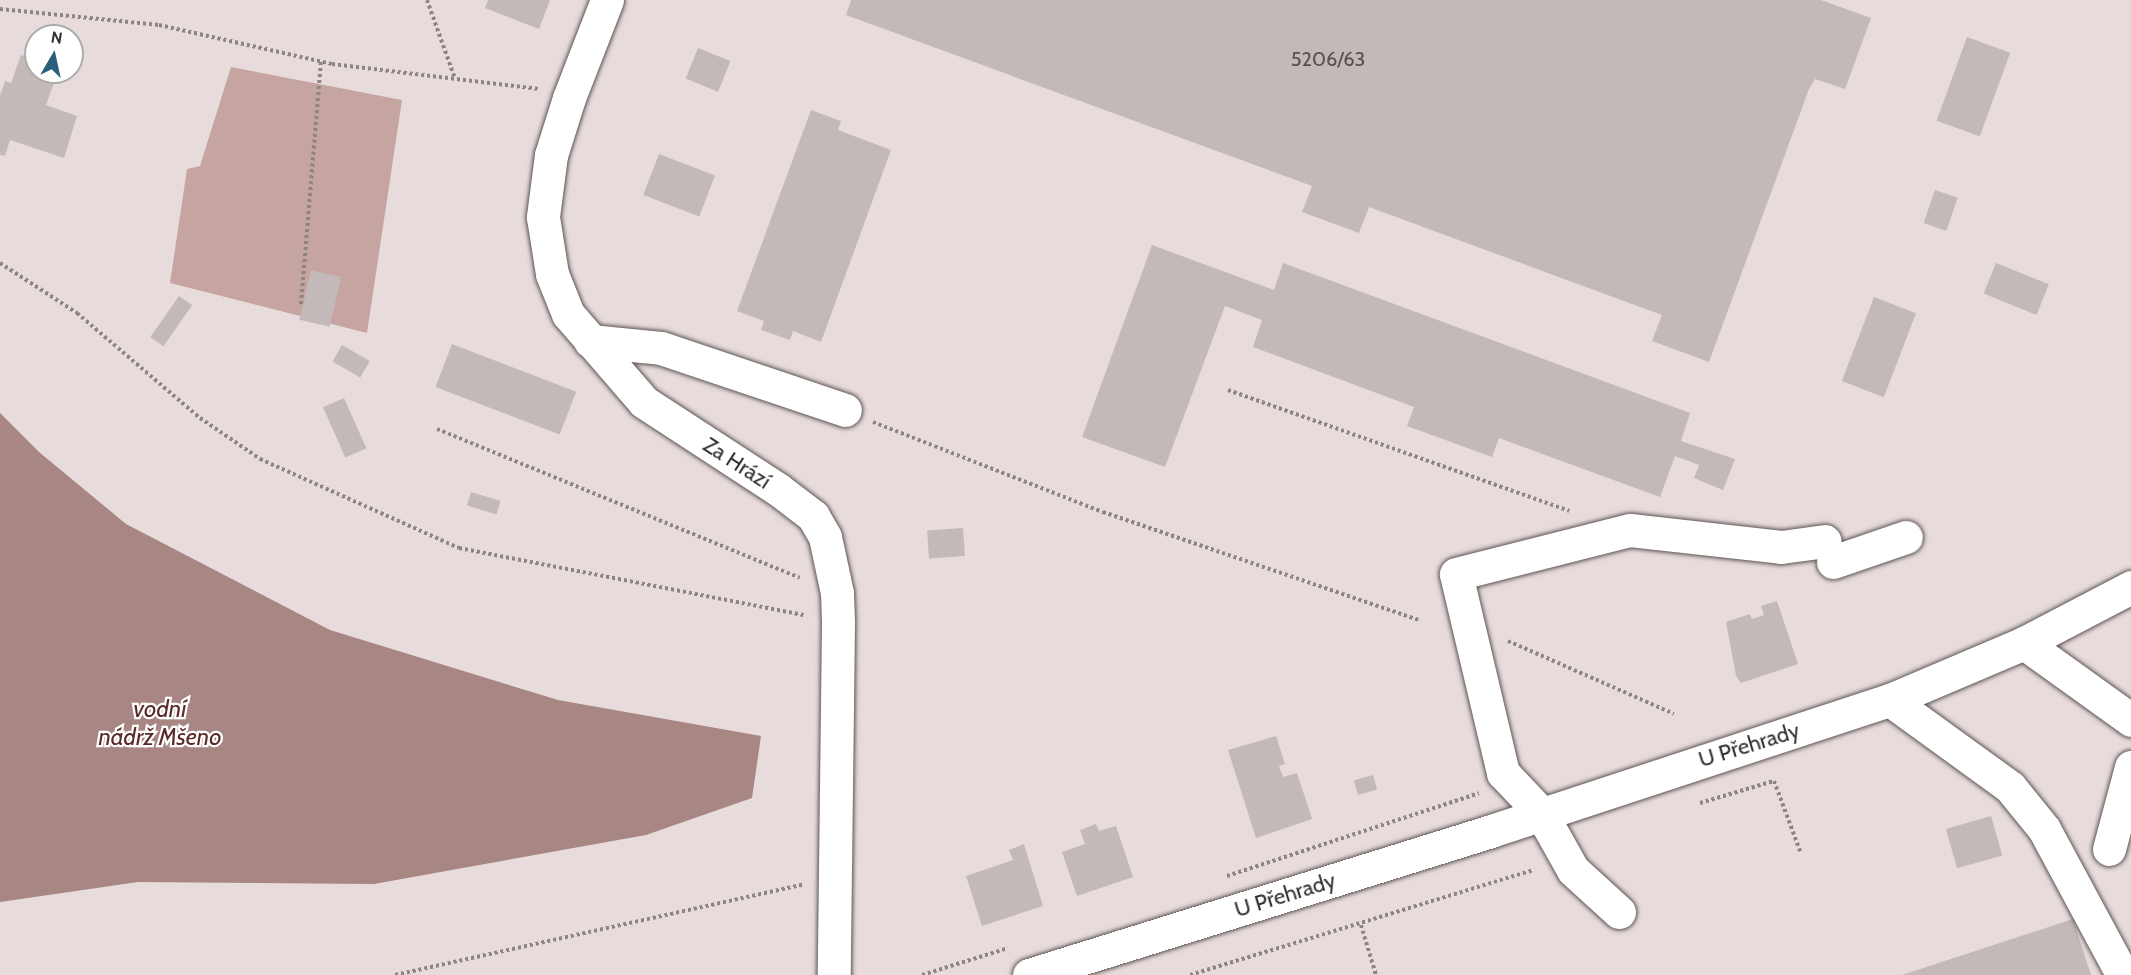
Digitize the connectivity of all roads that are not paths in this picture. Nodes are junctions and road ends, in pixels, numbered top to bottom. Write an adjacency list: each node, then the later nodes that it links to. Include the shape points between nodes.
1 (607, 0): 2 (street, Za Hrází, via 551,155 543,217 552,274 568,314)
2 (590, 341): 3 (street, via 661,348); 14 (street, Za Hrází, via 644,402 813,516 825,537 838,608)
3 (845, 410)
4 (1906, 537): 10 (street, via 1829,551 1630,530 1456,574 1503,773)
5 (2131, 587): 6 (street, U Přehrady)
6 (2024, 643): 7 (street, U Přehrady); 8 (street, via 2092,688)
7 (1890, 700): 10 (street, U Přehrady); 13 (street, via 2010,787 2044,829)
8 (2131, 720)
9 (2131, 767): 11 (street)
10 (1541, 813): 12 (street, via 1573,870); 15 (street, U Přehrady)
11 (2109, 849)
12 (1619, 912)
13 (2119, 968)
14 (834, 975)
15 (1029, 975)

